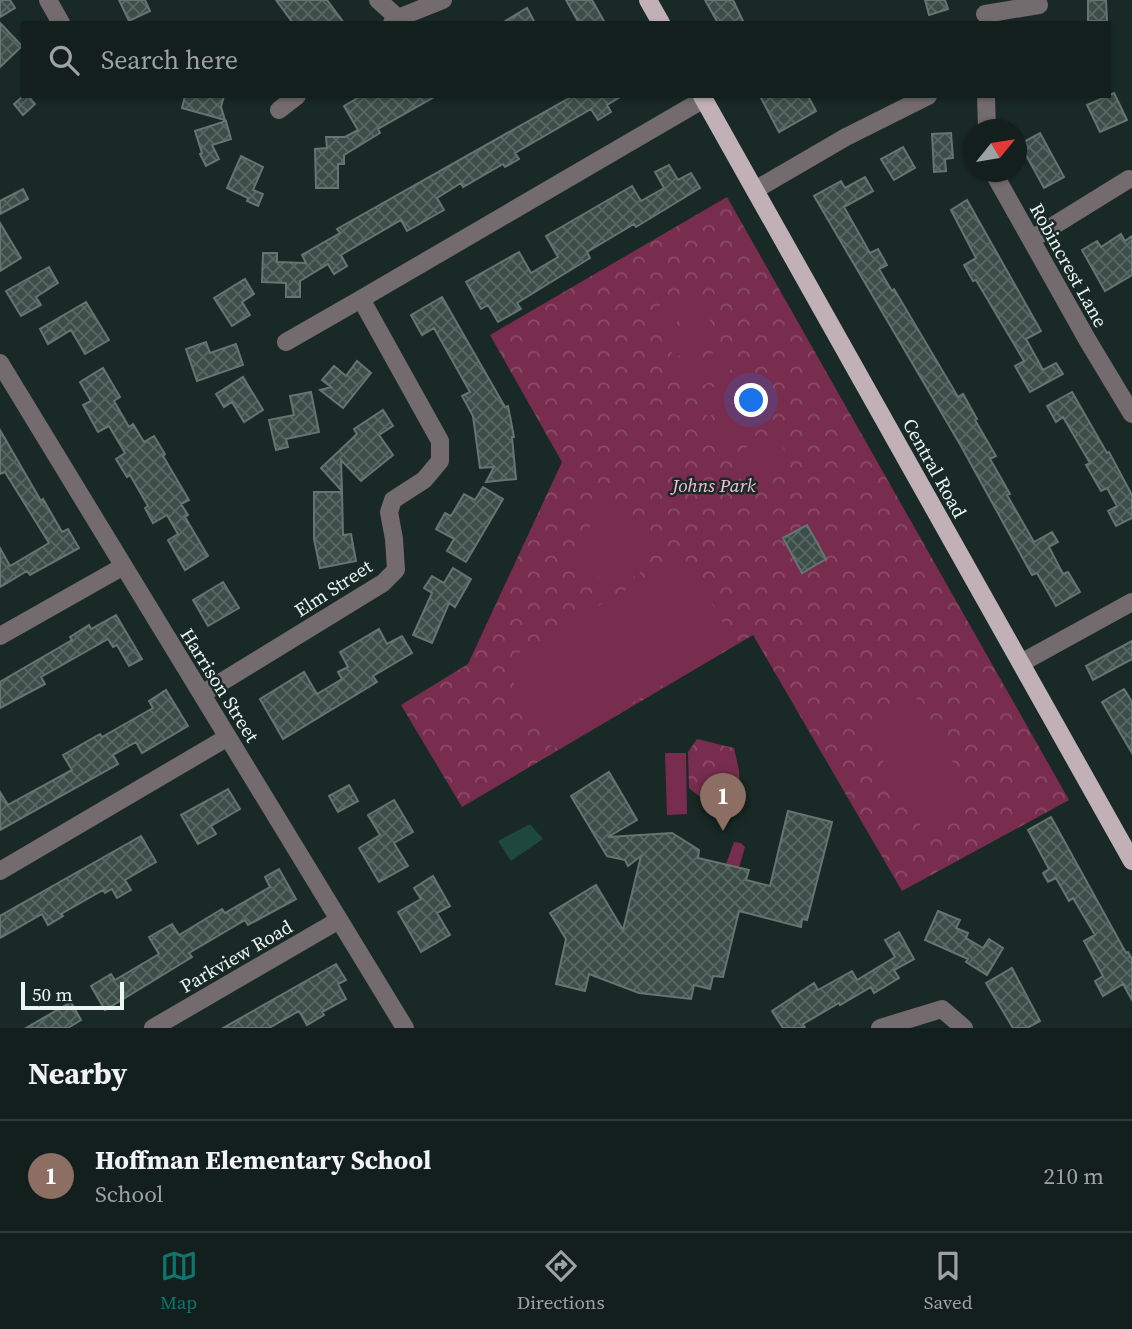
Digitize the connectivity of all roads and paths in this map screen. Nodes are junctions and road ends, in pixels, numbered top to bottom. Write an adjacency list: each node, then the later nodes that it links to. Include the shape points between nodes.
1 (48, 0): 8 (street)
2 (378, 0): 7 (street)
3 (443, 0): 7 (street)
4 (648, 0): 9 (main road)
5 (1039, 5): 6 (street)
6 (984, 12)
7 (395, 20)
8 (60, 21)
9 (660, 21)
10 (294, 98): 14 (street)
11 (703, 98): 18 (main road, Central Road); 20 (street)
12 (924, 98): 18 (street)
13 (986, 98): 15 (street)
14 (279, 110)
15 (987, 119)
16 (1129, 179): 19 (street)
17 (999, 182): 19 (street, Robincrest Lane)
18 (755, 190): 28 (main road, Central Road)
19 (1032, 239): 24 (street, Robincrest Lane)
20 (361, 299): 21 (street); 29 (street, Elm Street, via 440,441 440,461 424,480 393,500 389,512 396,569 383,583)
21 (286, 342)
22 (0, 363): 23 (street, Harrison Street)
23 (6, 387): 25 (street, Harrison Street)
24 (1132, 413)
25 (122, 567): 27 (street); 29 (street, Harrison Street)
26 (1132, 602): 28 (street)
27 (0, 636)
28 (1021, 663): 31 (main road, Central Road)
29 (202, 694): 30 (street, Harrison Street)
30 (228, 737): 32 (street); 33 (street, Harrison Street)
31 (1132, 860)
32 (0, 871)
33 (340, 920): 34 (street, Parkview Road); 35 (street, Harrison Street)
34 (153, 1028)
35 (405, 1028)
36 (880, 1028): 37 (street, via 942,1009)
37 (964, 1028)

